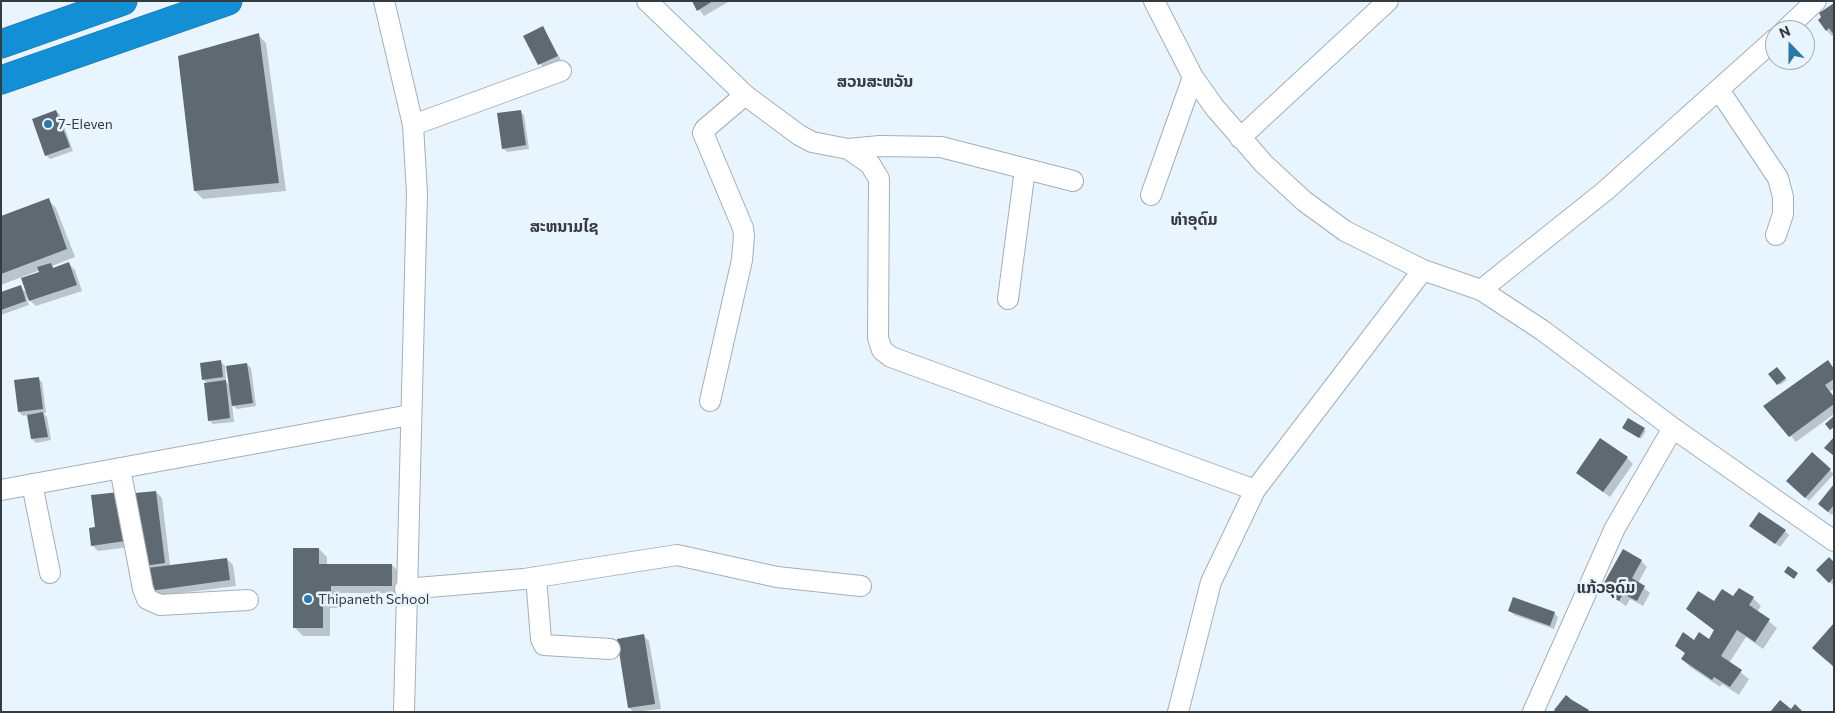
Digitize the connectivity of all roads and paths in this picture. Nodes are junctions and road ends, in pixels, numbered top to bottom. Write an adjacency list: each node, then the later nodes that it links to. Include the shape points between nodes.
1 (123, 1): 9 (highway)
2 (228, 1): 13 (highway)
3 (384, 1): 16 (street)
4 (647, 1): 15 (street)
5 (1154, 1): 12 (street)
6 (1388, 1): 17 (street)
7 (1816, 1): 8 (street)
8 (1796, 20)
9 (1, 44)
10 (1765, 48): 14 (street)
11 (561, 71): 16 (street)
12 (1193, 77): 17 (street); 21 (street)
13 (1, 80)
14 (1719, 90): 22 (street, via 1778,178 1783,214); 24 (street, via 1605,191)
15 (745, 95): 18 (street, via 812,142); 26 (street, via 703,133 744,236)
16 (413, 124): 27 (street, via 417,193)
17 (1240, 138): 23 (street, via 1304,201 1344,231)
18 (848, 149): 19 (street, via 941,147); 32 (street, via 870,164 879,179 878,338 882,350 891,357)
19 (1024, 169): 20 (street); 25 (street)
20 (1072, 181)
21 (1151, 195)
22 (1776, 235)
23 (1423, 270): 24 (street); 32 (street)
24 (1481, 290): 28 (street, via 1542,330)
25 (1008, 299)
26 (710, 400)
27 (410, 415): 29 (street); 37 (street)
28 (1673, 428): 33 (street); 42 (street, via 1615,528)
29 (120, 468): 30 (street); 38 (street, via 147,599 160,605)
30 (32, 484): 31 (street); 34 (street)
31 (1, 490)
32 (1255, 490): 41 (street, via 1211,582)
33 (1834, 541)
34 (50, 573)
35 (536, 577): 36 (street, via 677,555 777,577); 37 (street); 39 (street, via 544,645)
36 (861, 586)
37 (405, 589): 40 (street)
38 (248, 600)
39 (610, 649)
40 (404, 712)
41 (1178, 712)
42 (1533, 712)

